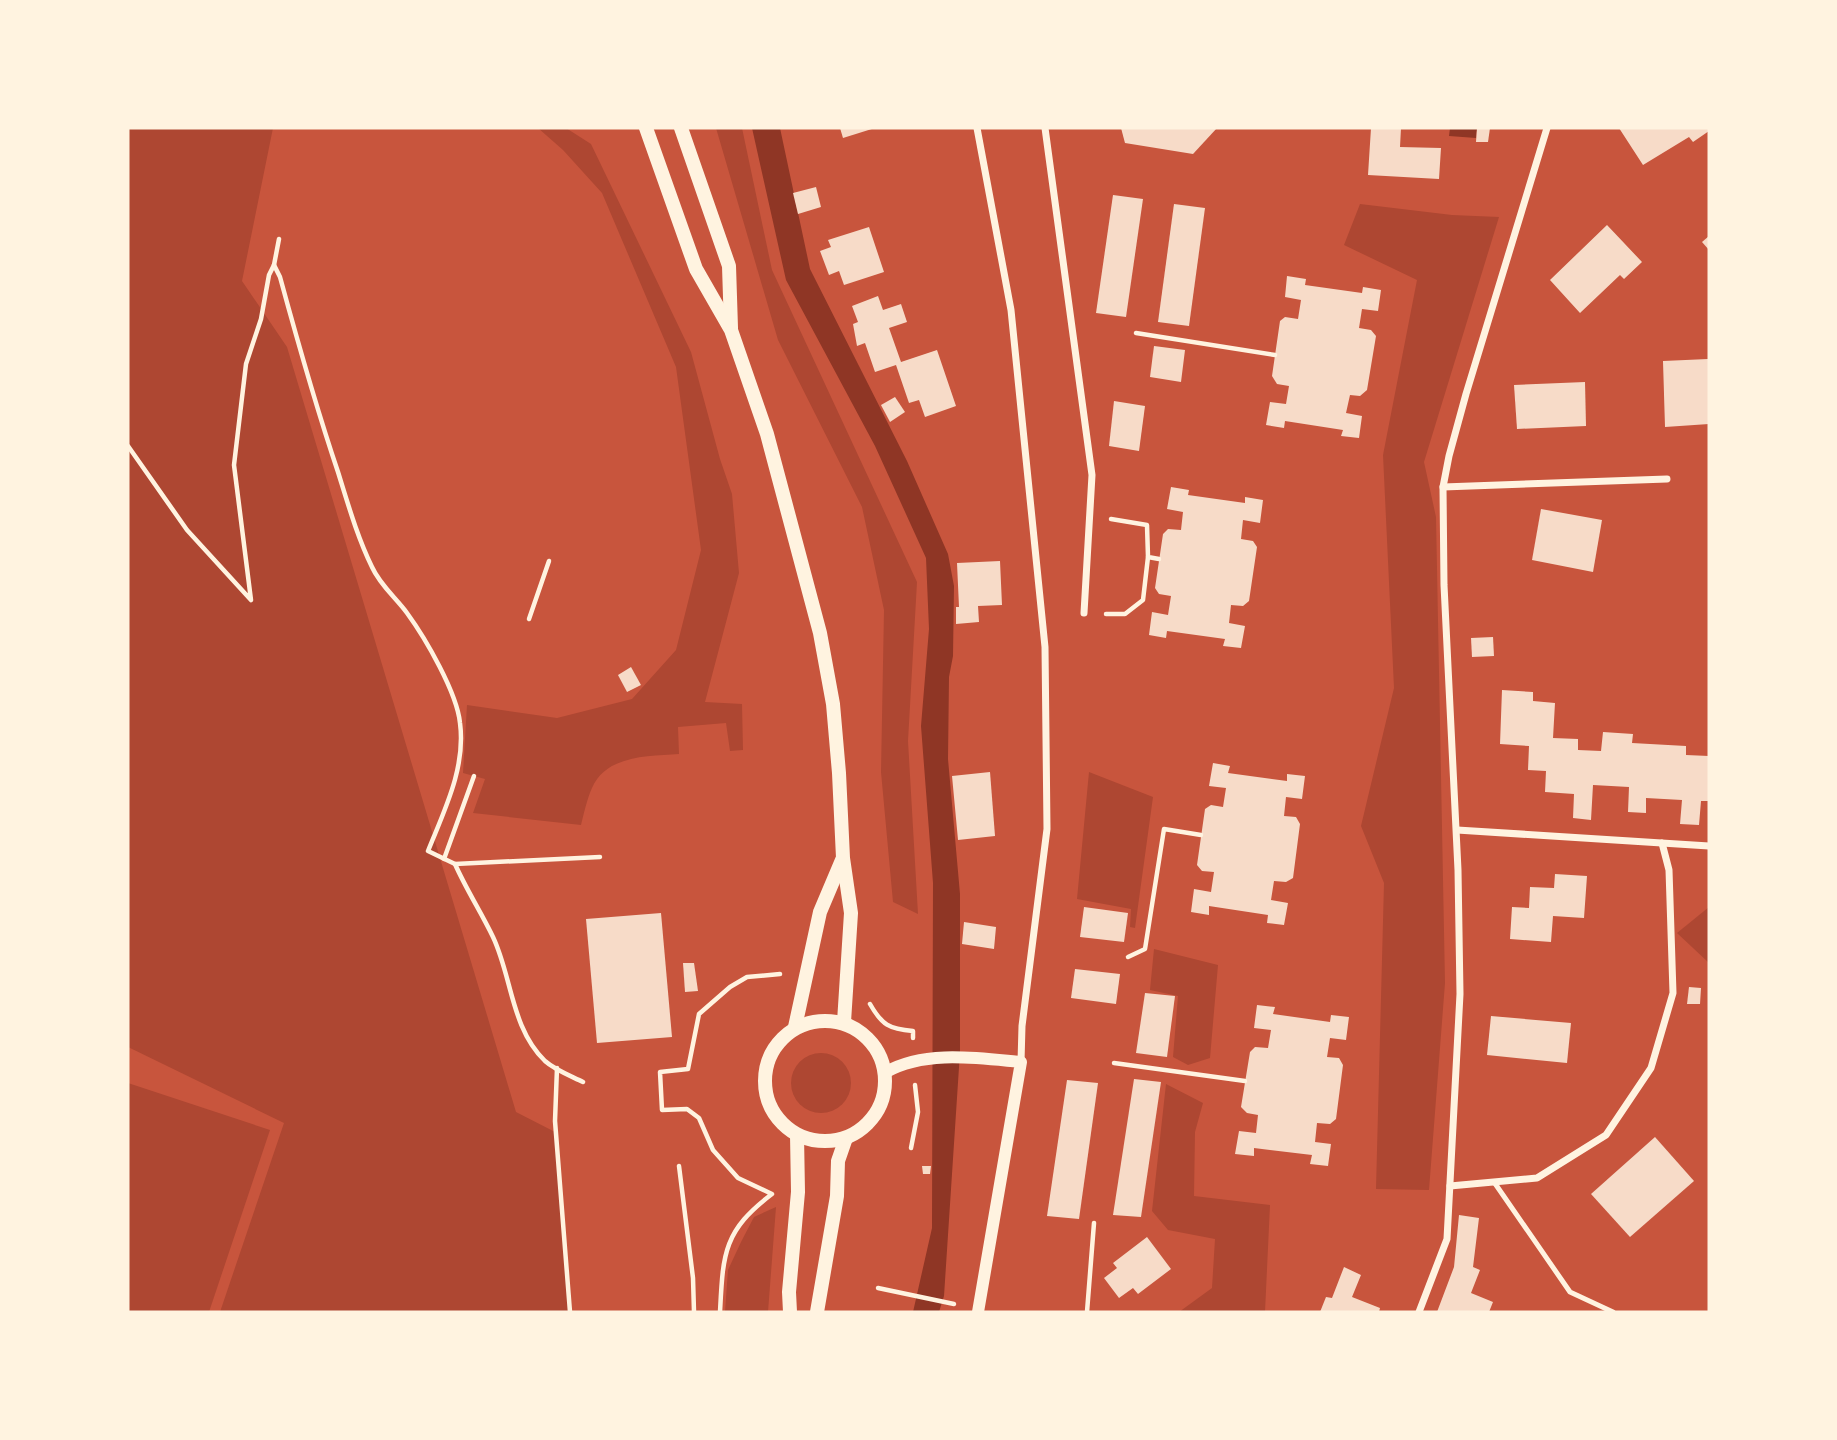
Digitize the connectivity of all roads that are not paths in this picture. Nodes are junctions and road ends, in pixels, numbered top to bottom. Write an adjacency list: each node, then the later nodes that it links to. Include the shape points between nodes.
1 (646, 128): 6 (main road, via 696,269)
2 (681, 128): 6 (main road, via 729,266)
3 (978, 128): 16 (street, via 1011,310 1045,647 1047,828)
4 (1045, 128): 9 (street, via 1092,475)
5 (1548, 128): 8 (street, via 1466,394)
6 (731, 330): 13 (main road, via 767,434 820,633 834,718)
7 (1667, 479): 8 (street)
8 (1443, 487): 10 (street)
9 (1084, 613)
10 (1457, 830): 11 (street); 21 (street, via 1460,994)
11 (1662, 844): 12 (street); 20 (street, via 1670,870 1673,993 1651,1068 1606,1135 1537,1178)
12 (1709, 846)
13 (843, 858): 14 (main road, via 851,913); 15 (main road, via 820,912)
14 (844, 1023): 15 (main road, via 811,1021); 17 (main road, via 863,1033 878,1051)
15 (795, 1027): 18 (main road, via 778,1041 764,1083 774,1112)
16 (1021, 1062): 17 (street, via 975,1057 922,1060); 24 (street)
17 (886, 1072): 19 (main road, via 880,1107 870,1122)
18 (797, 1135): 19 (main road, via 829,1142); 22 (main road)
19 (846, 1138): 23 (main road, via 838,1161 837,1196)
20 (1494, 1182): 21 (street); 26 (lane, via 1570,1292)
21 (1450, 1186): 25 (street, via 1447,1239)
22 (790, 1312)
23 (817, 1312)
24 (978, 1312)
25 (1419, 1312)
26 (1613, 1312)

